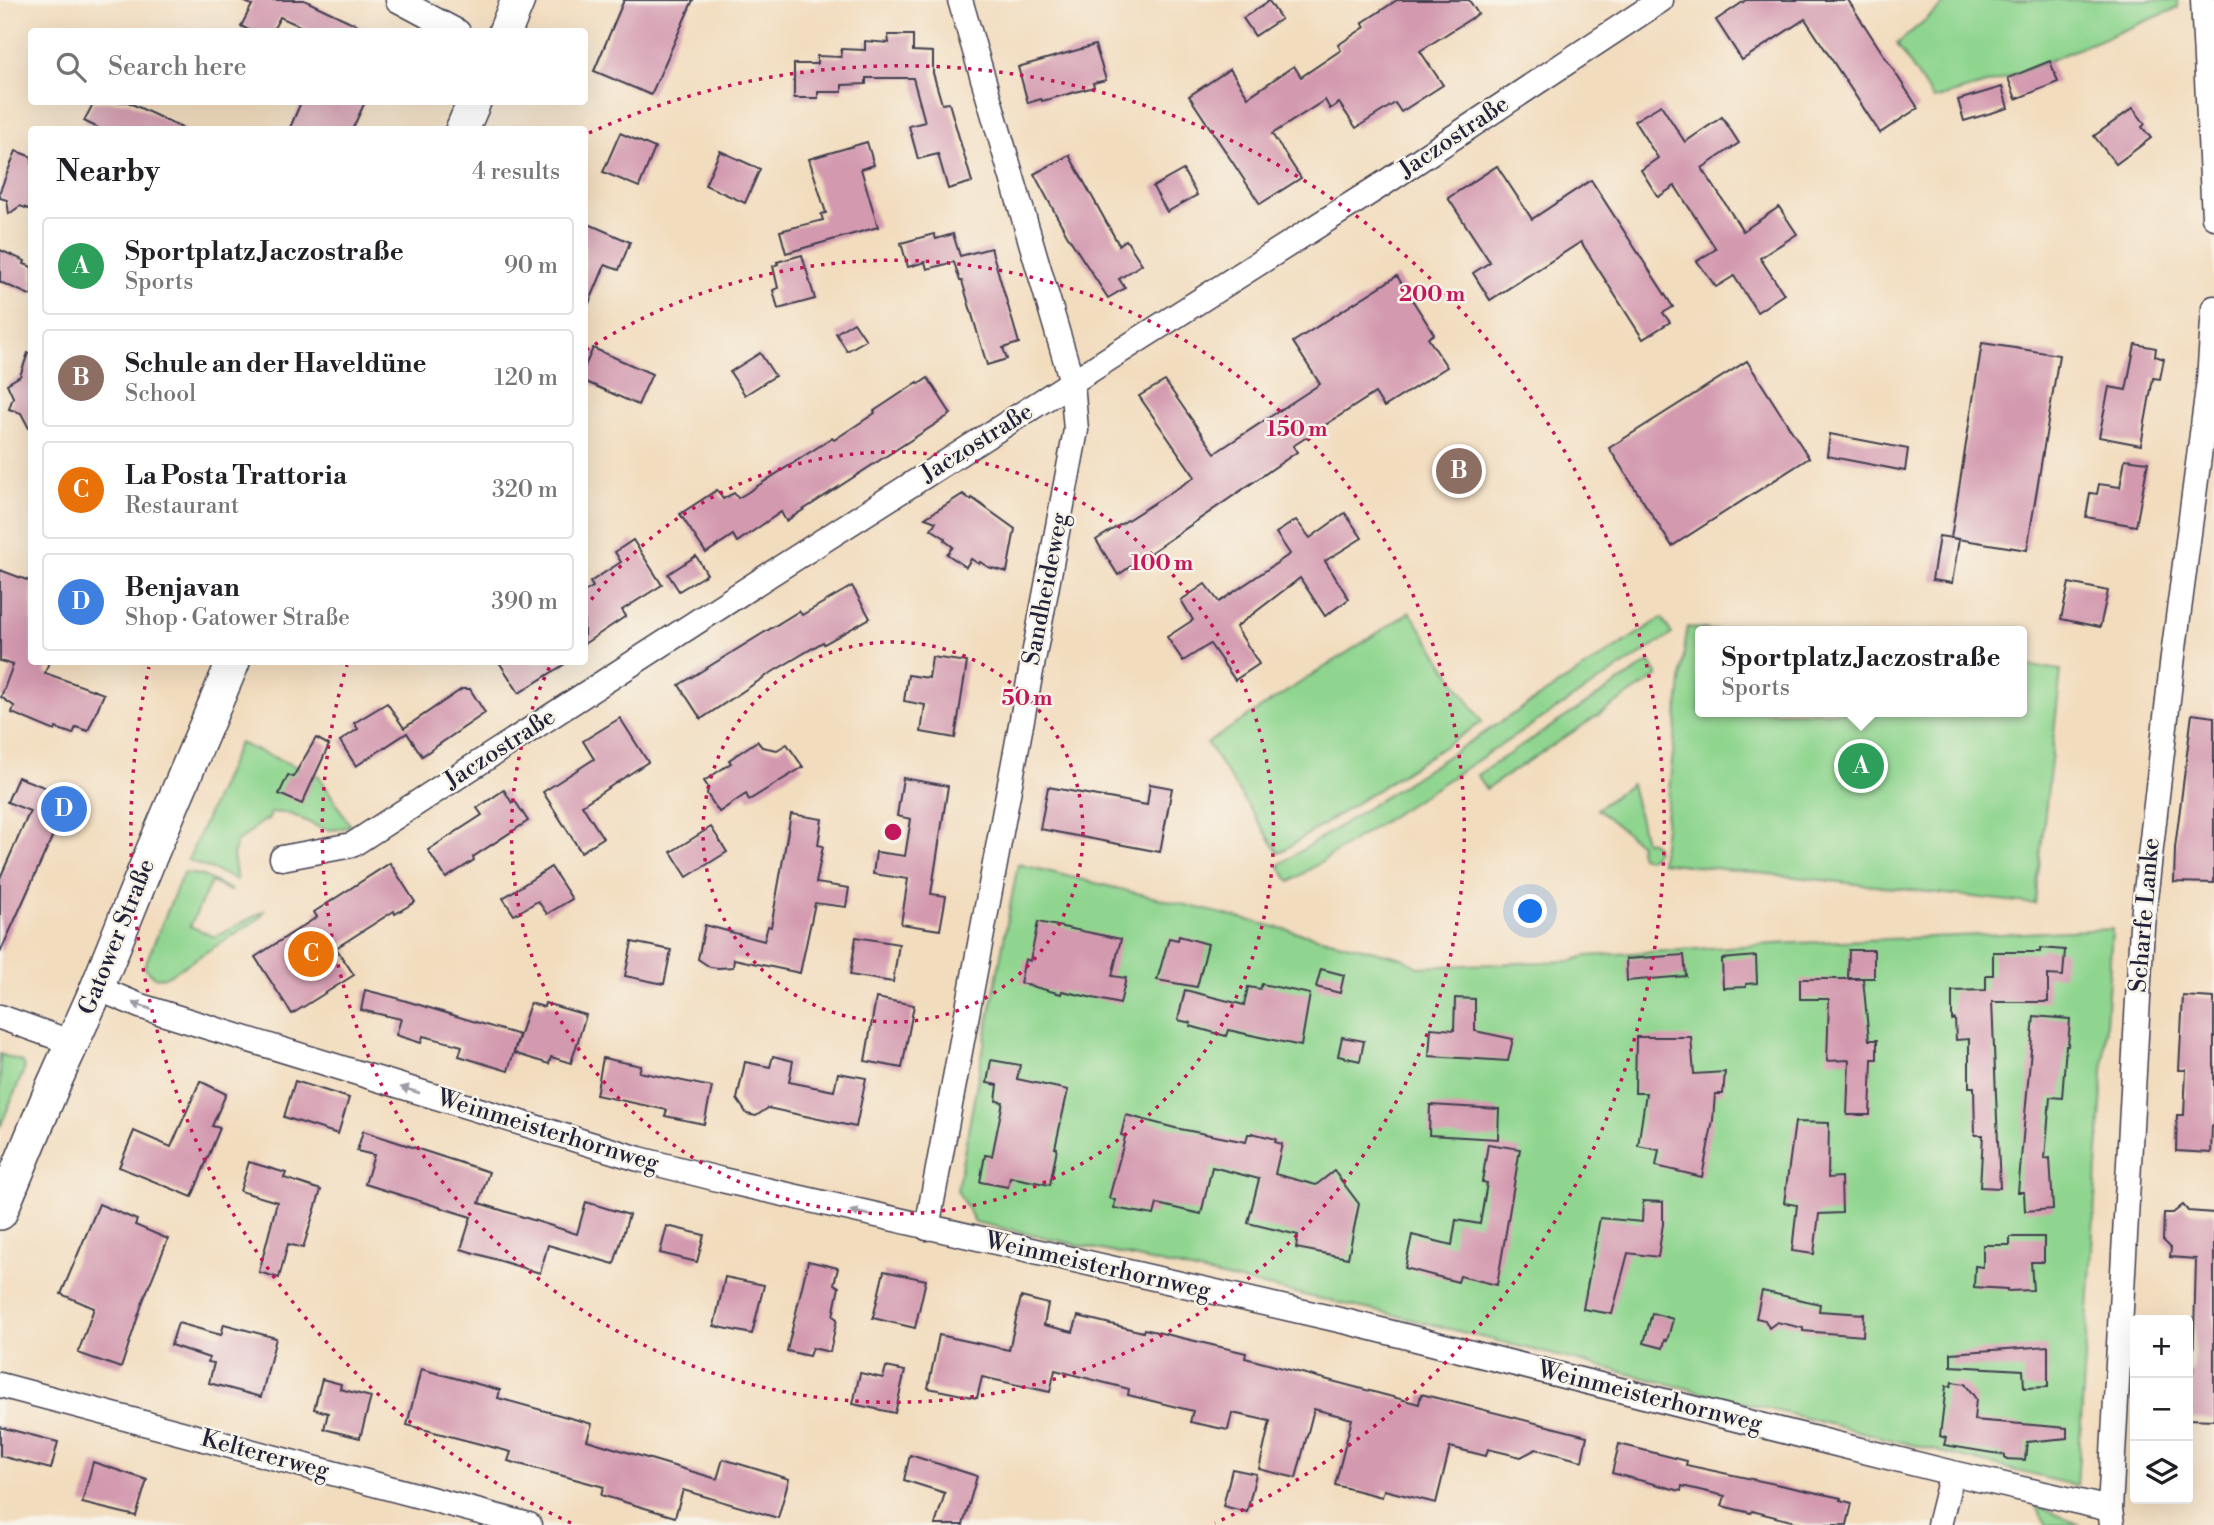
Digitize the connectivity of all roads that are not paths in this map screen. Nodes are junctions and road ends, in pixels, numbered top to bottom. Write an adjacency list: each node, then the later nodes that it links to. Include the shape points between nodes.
1 (398, 0): 6 (street)
2 (518, 0): 7 (main road)
3 (960, 0): 12 (street, Sandheideweg)
4 (1661, 0): 12 (street, Jaczostraße)
5 (2203, 0): 10 (street)
6 (450, 28)
7 (507, 28)
8 (473, 105): 9 (main road)
9 (464, 126)
10 (2214, 217)
11 (2214, 309): 22 (street, Scharfe Lanke, via 2142,926)
12 (1072, 382): 14 (street, Jaczostraße, via 352,845); 19 (street, Sandheideweg, via 1076,430)
13 (232, 665): 15 (main road, Gatower Straße)
14 (282, 858)
15 (97, 988): 17 (main road, Gatower Straße); 19 (street, Weinmeisterhornweg, one-way to 15, via 639,1159 140,1006)
16 (0, 1017): 17 (street)
17 (72, 1043): 18 (main road, Gatower Straße)
18 (0, 1213)
19 (927, 1228): 21 (street, Weinmeisterhornweg, via 1348,1322)
20 (0, 1385): 23 (street, Keltererweg)
21 (1952, 1473): 22 (street, Weinmeisterhornweg); 24 (street)
22 (2111, 1517)
23 (529, 1525)
24 (1939, 1525)

